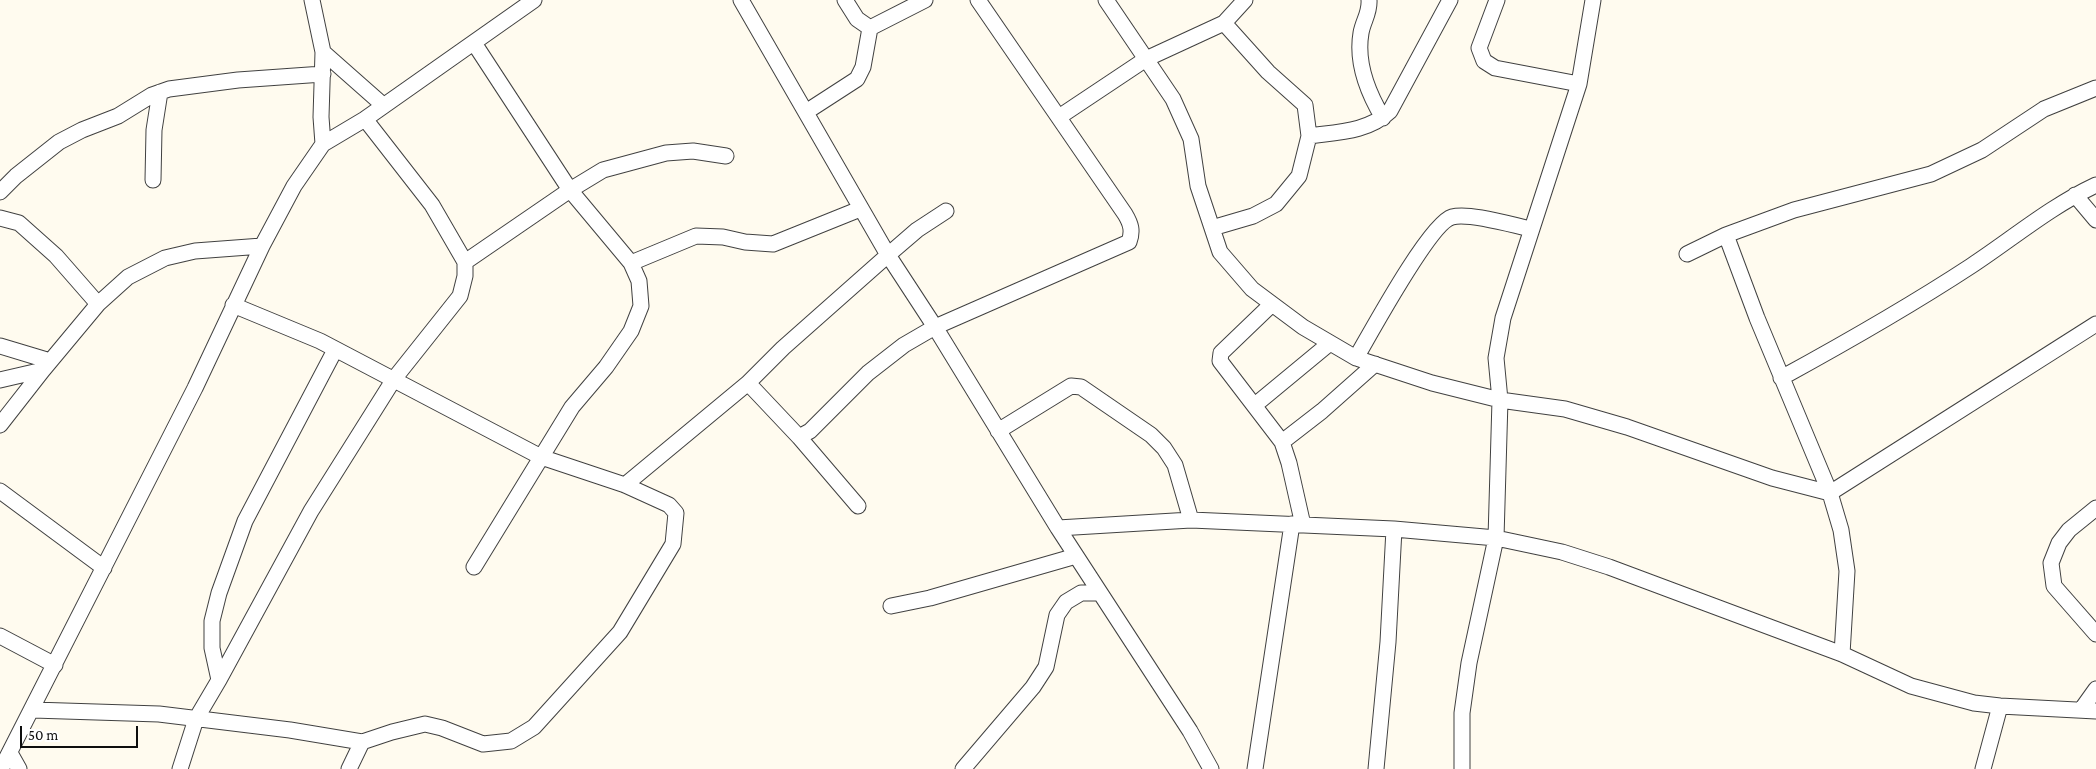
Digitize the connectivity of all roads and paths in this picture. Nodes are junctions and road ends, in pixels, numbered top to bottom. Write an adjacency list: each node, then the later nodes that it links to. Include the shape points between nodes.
1 (312, 0): 16 (street)
2 (534, 0): 15 (street)
3 (741, 0): 23 (street)
4 (845, 0): 14 (street, via 857,19)
5 (925, 0): 14 (street)
6 (978, 0): 24 (street)
7 (1106, 0): 17 (street)
8 (1245, 0): 13 (street)
9 (1369, 0): 25 (street, via 1370,10 1362,26 1359,44 1365,81)
10 (1450, 0): 25 (street, via 1390,111)
11 (1497, 0): 19 (street, via 1479,48 1484,61 1495,68)
12 (1593, 0): 19 (street)
13 (1224, 23): 17 (street); 27 (street, via 1268,72 1305,105)
14 (870, 28): 23 (street, via 863,67 857,79)
15 (474, 43): 22 (street); 32 (street)
16 (323, 52): 18 (street); 22 (street)
17 (1146, 59): 24 (street); 39 (street, via 1173,99 1191,139 1198,186)
18 (323, 74): 21 (street, via 238,80); 28 (street)
19 (1579, 84): 40 (street)
20 (2096, 88): 41 (street, via 2044,109 1982,150 1931,174 1794,210)
21 (160, 92): 30 (street, via 154,130); 33 (street, via 118,116 59,142)
22 (383, 105): 26 (street)
23 (806, 112): 35 (street)
24 (1059, 117): 51 (street, via 1125,214 1131,225 1128,242)
25 (1382, 118): 27 (street, via 1372,125)
26 (365, 119): 28 (street); 45 (street, via 432,205)
27 (1309, 136): 39 (street, via 1299,176 1276,204 1253,216)
28 (323, 144): 42 (street, via 294,186)
29 (726, 156): 32 (street, via 693,151 666,153 603,170)
30 (154, 180)
31 (2096, 185): 34 (street)
32 (570, 190): 45 (street); 46 (street)
33 (0, 192)
34 (2075, 195): 38 (street); 58 (street, via 1970,267)
35 (860, 209): 44 (street); 46 (street, via 774,244 696,236)
36 (946, 212): 44 (street, via 917,230)
37 (0, 218): 47 (street, via 19,223 56,256)
38 (2096, 220)
39 (1212, 228): 48 (street, via 1220,252 1252,289)
40 (1531, 229): 55 (street, via 1464,215 1450,217 1410,265); 62 (street, via 1503,318 1496,358)
41 (1726, 235): 43 (street); 58 (street)
42 (262, 246): 47 (street, via 195,251 165,258 128,277); 49 (street)
43 (1687, 254)
44 (888, 255): 51 (street); 61 (street)
45 (465, 262): 59 (street, via 460,296)
46 (631, 263): 68 (street, via 639,281 641,306 631,331 572,407)
47 (98, 304): 57 (street)
48 (1272, 304): 52 (street); 63 (street, via 1219,356)
49 (233, 305): 54 (street); 81 (street)
50 (2096, 324): 71 (street)
51 (934, 327): 65 (street); 66 (street, via 904,345 868,374)
52 (1330, 343): 55 (street); 63 (street)
53 (0, 346): 57 (street)
54 (335, 350): 59 (street); 88 (street, via 245,521 219,593 212,621 212,648)
55 (1356, 358): 56 (street)
56 (1375, 364): 62 (street); 67 (street)
57 (46, 366): 60 (street); 64 (street)
58 (1781, 378): 71 (street)
59 (394, 379): 68 (street); 88 (street, via 311,511)
60 (0, 380)
61 (748, 383): 66 (street); 69 (street)
62 (1500, 400): 71 (street, via 1565,409 1628,426 1772,478); 78 (street)
63 (1255, 405): 67 (street)
64 (0, 425)
65 (998, 431): 74 (street, via 1071,386 1081,387 1151,435 1164,448 1175,465); 76 (street)
66 (799, 438): 72 (street)
67 (1282, 442): 75 (street, via 1289,463)
68 (541, 456): 69 (street); 80 (street)
69 (625, 485): 94 (street, via 669,505 676,513 674,544 620,632 534,727 511,740 483,744 425,724)
70 (0, 491): 81 (street)
71 (1830, 493): 86 (street, via 1841,530 1847,571)
72 (858, 506)
73 (2096, 508): 84 (street, via 2059,542 2051,563 2054,586)
74 (1191, 520): 75 (street); 76 (street)
75 (1297, 525): 77 (street); 102 (street)
76 (1058, 528): 79 (street)
77 (1394, 529): 78 (street); 103 (street)
78 (1496, 538): 86 (street, via 1562,552 1609,567); 104 (street, via 1469,663 1462,713)
79 (1076, 556): 82 (street); 83 (street)
80 (474, 566)
81 (104, 568): 87 (street)
82 (1100, 593): 96 (street, via 1081,593 1066,602 1057,615 1046,667); 101 (street, via 1190,731)
83 (891, 606)
84 (2096, 634)
85 (0, 636): 87 (street)
86 (1842, 654): 90 (street, via 1911,686 1974,703)
87 (55, 665): 91 (street)
88 (220, 680): 93 (street)
89 (2096, 689): 92 (street)
90 (2000, 706): 92 (street); 105 (street)
91 (33, 710): 93 (street, via 159,714); 95 (street)
92 (2089, 711)
93 (196, 719): 94 (street); 99 (street)
94 (362, 742): 100 (street)
95 (10, 753): 97 (street); 98 (street)
96 (968, 767)
97 (1, 769)
98 (19, 769)
99 (180, 769)
100 (350, 769)
101 (1211, 769)
102 (1255, 769)
103 (1376, 769)
104 (1462, 769)
105 (1983, 769)

